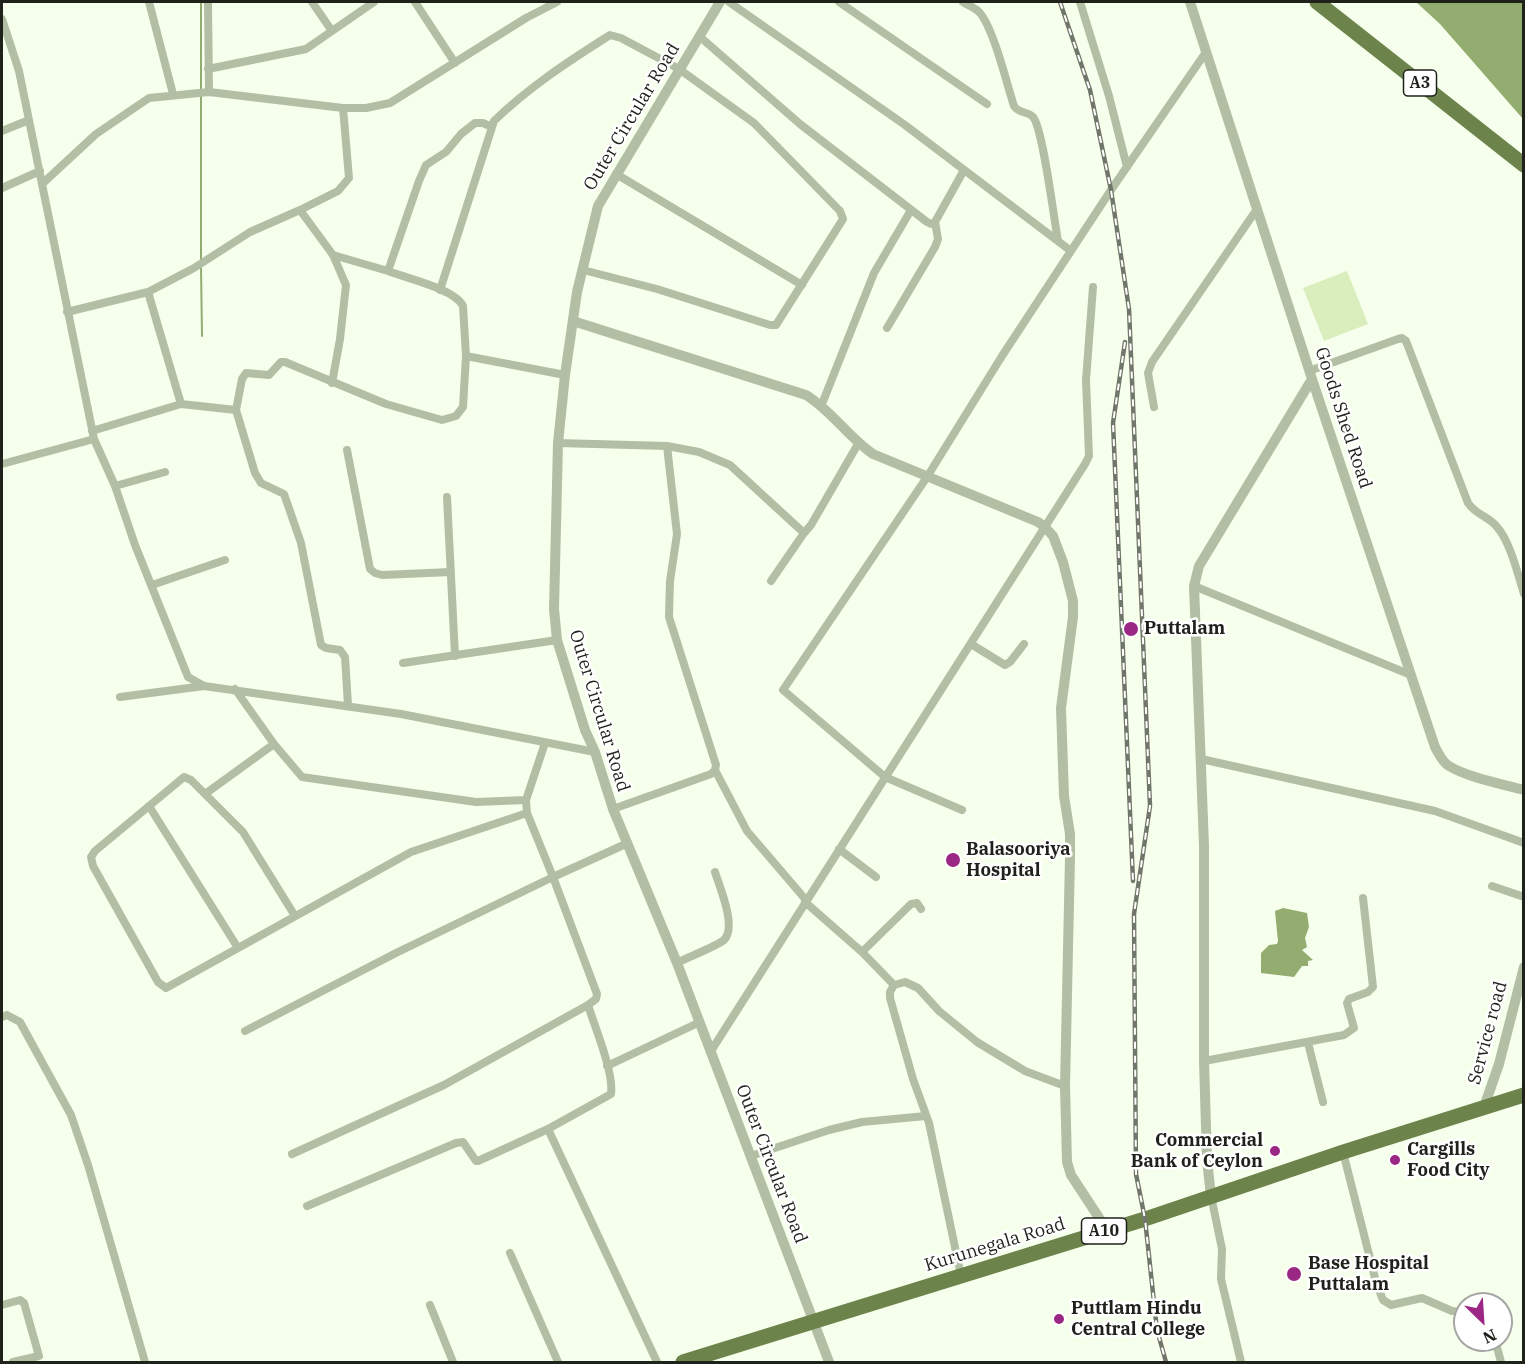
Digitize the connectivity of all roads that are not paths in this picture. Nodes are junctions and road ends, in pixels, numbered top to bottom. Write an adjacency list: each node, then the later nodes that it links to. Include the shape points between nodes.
1 (149, 2): 23 (street)
2 (208, 2): 20 (street)
3 (312, 2): 15 (street)
4 (374, 2): 15 (street)
5 (415, 2): 19 (street)
6 (558, 2): 19 (street)
7 (720, 2): 16 (street, Outer Circular Road)
8 (729, 2): 31 (street)
9 (839, 2): 24 (street)
10 (963, 2): 40 (street, via 983,17 1014,106 1035,119)
11 (1080, 2): 30 (street)
12 (1190, 2): 18 (street, Goods Shed Road)
13 (1317, 2): 29 (highway, A3)
14 (2, 19): 17 (street)
15 (332, 31): 20 (street, via 306,49)
16 (699, 36): 21 (street, Outer Circular Road); 38 (street, via 800,124)
17 (5, 44): 26 (street, via 19,71)
18 (1206, 52): 30 (street); 36 (street, Goods Shed Road)
19 (455, 63): 25 (street, via 390,103)
20 (208, 69): 22 (street)
21 (679, 69): 27 (street, via 610,35 550,73 513,103); 33 (street, Outer Circular Road); 45 (street, via 754,123 842,214 843,219)
22 (203, 92): 23 (street); 25 (street)
23 (173, 94): 34 (street, via 149,98 96,134)
24 (987, 104)
25 (343, 108): 37 (street, via 349,178 338,191)
26 (29, 120): 28 (street); 32 (street)
27 (492, 127): 44 (street, via 475,123 446,152 426,165); 47 (street)
28 (2, 131)
29 (1524, 165)
30 (1126, 167): 41 (street)
31 (964, 170): 39 (street); 40 (street)
32 (40, 171): 34 (street); 35 (street)
33 (616, 174): 43 (street, Outer Circular Road, via 598,206); 45 (street)
34 (42, 184): 49 (street)
35 (2, 188)
36 (1257, 209): 54 (street, Goods Shed Road); 58 (street, via 1152,362 1148,373)
37 (300, 210): 42 (street); 48 (street, via 250,232)
38 (911, 210): 39 (street, via 927,222); 57 (street, via 874,273)
39 (935, 222): 51 (street, via 935,247)
40 (1058, 241): 41 (street)
41 (1071, 251): 67 (street)
42 (333, 255): 44 (street); 55 (street, via 346,285)
43 (583, 270): 45 (street, via 770,325 779,322); 50 (street, Outer Circular Road)
44 (388, 271): 47 (street)
45 (802, 285)
46 (1093, 286): 70 (street, via 1086,380 1089,456)
47 (441, 290): 52 (street, via 460,299 463,306)
48 (148, 292): 49 (street); 56 (street)
49 (67, 312): 60 (street)
50 (573, 321): 53 (street, Outer Circular Road); 57 (street, via 806,394)
51 (887, 328)
52 (466, 356): 53 (street); 55 (street, via 463,407 461,413 450,419 386,404)
53 (565, 375): 61 (street, Outer Circular Road)
54 (1311, 375): 73 (street, via 1398,339 1406,341 1468,503 1473,511 1496,524); 77 (street, via 1199,566); 84 (street, Goods Shed Road)
55 (332, 383): 59 (street, via 280,362 269,375 246,373)
56 (181, 404): 59 (street); 60 (street)
57 (822, 404): 62 (street)
58 (1154, 406)
59 (236, 410): 88 (street, via 255,473 261,483 284,494 301,543 321,645 340,650 345,657)
60 (93, 435): 65 (street); 68 (street)
61 (558, 443): 63 (street); 79 (street, Outer Circular Road, via 554,609)
62 (858, 444): 67 (street); 71 (street)
63 (667, 446): 71 (street, via 699,452 730,465); 93 (street, via 677,534 669,617)
64 (347, 450): 74 (street, via 370,568 382,574)
65 (2, 464)
66 (165, 472): 68 (street)
67 (927, 477): 70 (street); 94 (street, via 783,690)
68 (114, 486): 76 (street)
69 (447, 497): 74 (street)
70 (1045, 526): 80 (street); 127 (street, via 1063,562 1073,601 1061,708 1064,796 1070,834)
71 (804, 533): 75 (street)
72 (225, 560): 76 (street)
73 (1520, 571): 78 (street)
74 (450, 572): 82 (street)
75 (771, 581)
76 (152, 585): 85 (street, via 188,677)
77 (1194, 586): 84 (street); 92 (street)
78 (1524, 594)
79 (557, 640): 82 (street); 91 (street, Outer Circular Road)
80 (971, 644): 81 (street, via 1005,665); 94 (street)
81 (1024, 644)
82 (455, 656): 83 (street)
83 (403, 663)
84 (1411, 675): 95 (street, Goods Shed Road, via 1441,759 1449,766 1491,782)
85 (204, 686): 86 (street); 87 (street)
86 (235, 689): 88 (street); 90 (street)
87 (120, 697)
88 (348, 705): 89 (street)
89 (545, 743): 91 (street); 97 (street)
90 (274, 744): 96 (street); 97 (street, via 302,777 476,802)
91 (595, 752): 99 (street, Outer Circular Road)
92 (1201, 759): 103 (street, via 1435,811); 125 (street)
93 (715, 770): 99 (street); 111 (street, via 747,831)
94 (885, 777): 100 (street); 104 (street)
95 (1524, 790)
96 (205, 794): 98 (street, via 184,777); 113 (street, via 243,832)
97 (526, 800): 101 (street)
98 (149, 806): 114 (street); 114 (street, via 91,856 158,982 166,988)
99 (613, 809): 102 (street, Outer Circular Road)
100 (962, 810)
101 (527, 813): 107 (street); 113 (street, via 411,852)
102 (628, 843): 107 (street); 116 (street, Outer Circular Road)
103 (1524, 843)
104 (839, 849): 106 (street); 111 (street)
105 (715, 872): 116 (street, via 730,923 728,932 724,940)
106 (876, 877)
107 (553, 878): 119 (street, via 597,994); 122 (street)
108 (1492, 886): 109 (street)
109 (1524, 897)
110 (1363, 898): 123 (street, via 1373,987 1347,1003 1352,1030)
111 (806, 901): 115 (street); 124 (street)
112 (921, 909): 115 (street, via 917,903 911,904)
113 (295, 916): 114 (street)
114 (238, 948)
115 (862, 952): 118 (street)
116 (677, 963): 121 (street, Outer Circular Road)
117 (1524, 967): 130 (street, Service road)
118 (894, 985): 127 (street, via 905,982 918,988 977,1042 1024,1071); 131 (street, via 890,998)
119 (588, 1005): 126 (street); 134 (street, via 444,1085)
120 (2, 1017): 147 (street, via 7,1015 20,1022 71,1115)
121 (700, 1022): 124 (street, Outer Circular Road); 126 (street)
122 (245, 1031)
123 (1308, 1043): 125 (street); 129 (street)
124 (711, 1051): 135 (street, Outer Circular Road)
125 (1204, 1061): 136 (street)
126 (607, 1066): 132 (street, via 611,1094)
127 (1065, 1086): 138 (street, via 1067,1162 1071,1175)
128 (1524, 1095): 130 (highway, Kurunegala Road / A10)
129 (1323, 1102)
130 (1485, 1107): 133 (highway, Kurunegala Road / A10)
131 (927, 1116): 135 (street, via 862,1122); 140 (street)
132 (548, 1129): 137 (street, via 478,1161 463,1142 456,1143); 150 (street)
133 (1343, 1152): 136 (highway, Kurunegala Road / A10); 143 (street, via 1383,1300 1391,1305 1422,1298)
134 (292, 1154)
135 (751, 1156): 144 (street, Outer Circular Road)
136 (1211, 1196): 138 (highway, Kurunegala Road / A10); 153 (street, via 1222,1249 1221,1279)
137 (306, 1206)
138 (1107, 1230): 140 (highway, Kurunegala Road / A10)
139 (510, 1253): 149 (street)
140 (961, 1276): 144 (highway, Kurunegala Road / A10)
141 (2, 1305): 145 (street, via 20,1300 24,1303)
142 (430, 1305): 148 (street)
143 (1453, 1311)
144 (813, 1322): 151 (highway, Kurunegala Road / A10); 152 (street, Outer Circular Road)
145 (39, 1359): 146 (street)
146 (13, 1362)
147 (145, 1362)
148 (453, 1362)
149 (558, 1362)
150 (657, 1362)
151 (683, 1362)
152 (829, 1362)
153 (1241, 1362)

